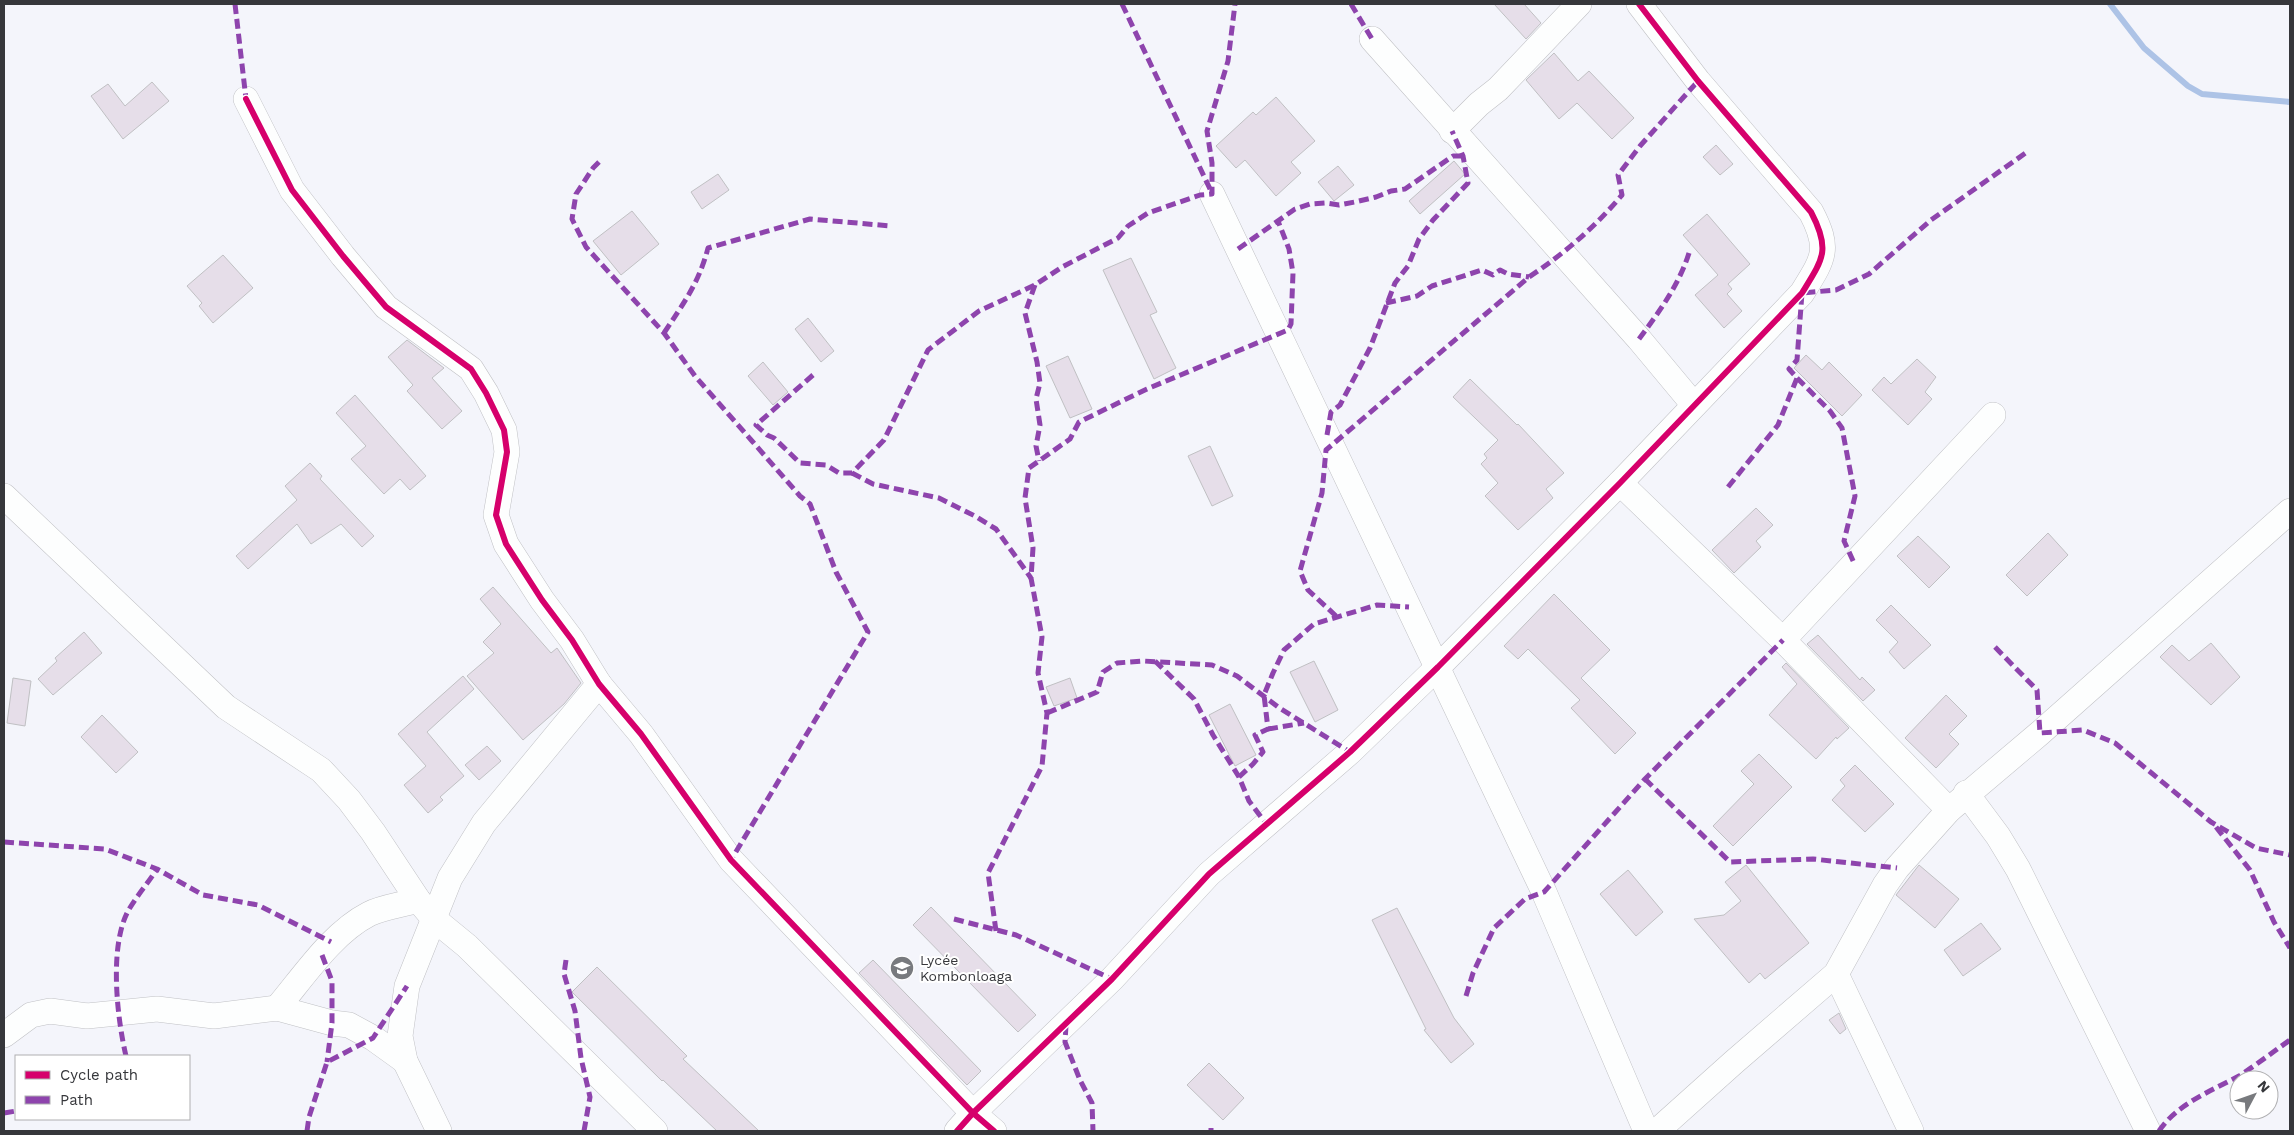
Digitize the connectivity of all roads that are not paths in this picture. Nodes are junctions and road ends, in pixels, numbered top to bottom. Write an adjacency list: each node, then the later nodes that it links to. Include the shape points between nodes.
1 (1579, 4): 5 (street, via 1498,89)
2 (1639, 4): 7 (street, via 1698,82 1811,212 1821,231 1824,247 1817,269 1802,293)
3 (1372, 39): 5 (street)
4 (246, 99): 14 (street, via 292,190 343,256 386,307 471,369 486,393 504,430 506,452 496,515 506,544)
5 (1452, 131): 7 (street)
6 (1212, 194): 13 (street)
7 (1694, 404): 9 (street)
8 (1993, 415): 12 (street)
9 (1620, 482): 12 (street); 13 (street)
10 (4, 496): 17 (street, via 226,707 320,770 349,800)
11 (2290, 510): 15 (street, via 2040,733)
12 (1783, 640): 16 (street)
13 (1438, 667): 23 (street, via 1350,752 1209,874 1112,979); 28 (street, via 1544,892)
14 (599, 684): 18 (street, via 484,823 450,878); 23 (street, via 641,734 731,860)
15 (1966, 793): 16 (street); 31 (street, via 2018,869)
16 (1949, 810): 19 (street, via 1889,879)
17 (418, 900): 18 (street); 20 (street, via 375,911 331,942)
18 (434, 919): 22 (street, via 407,986 400,1036); 25 (street, via 467,946)
19 (1836, 974): 29 (street); 30 (street)
20 (278, 1008): 21 (street, via 214,1016 157,1009 86,1016 50,1011 31,1015); 22 (street, via 349,1025)
21 (4, 1035)
22 (405, 1061): 24 (street)
23 (973, 1113): 26 (street); 27 (street)
24 (440, 1131)
25 (655, 1131)
26 (957, 1131)
27 (994, 1131)
28 (1646, 1131)
29 (1657, 1131)
30 (1911, 1131)
31 (2148, 1131)

